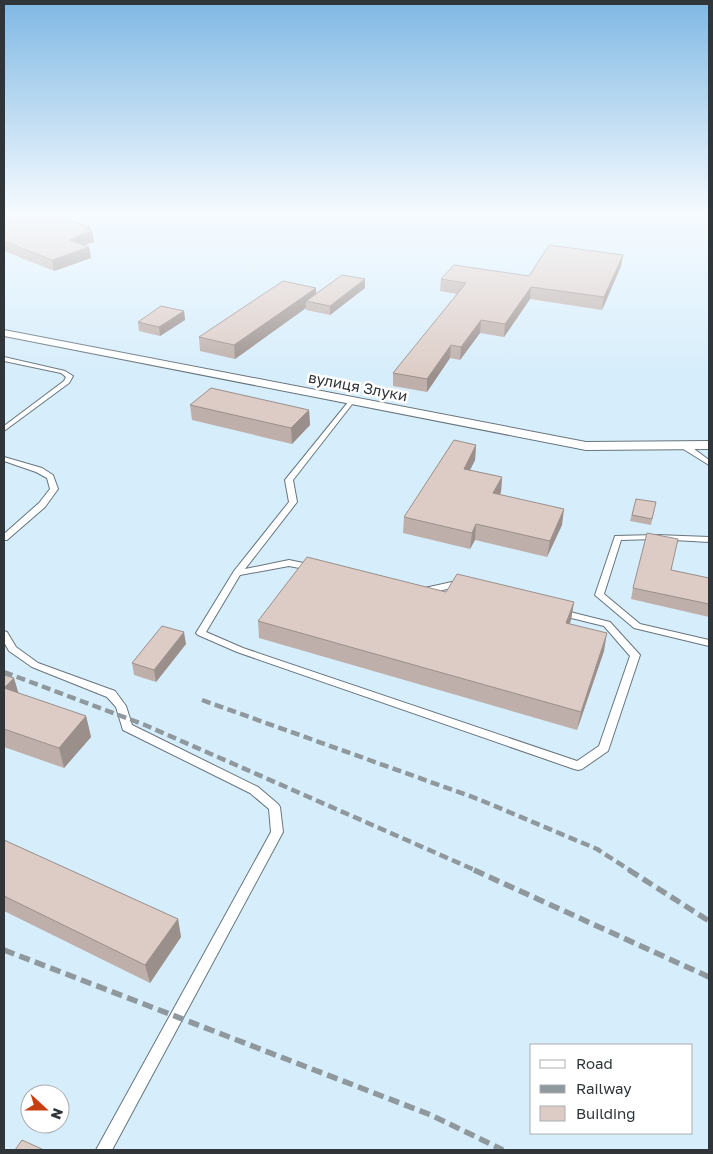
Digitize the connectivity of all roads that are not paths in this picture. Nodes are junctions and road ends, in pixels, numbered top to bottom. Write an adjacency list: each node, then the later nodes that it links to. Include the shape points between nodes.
1 (4, 333): 3 (street, вулиця Злуки)
2 (4, 359): 4 (lane, via 70,376 67,382)
3 (351, 402): 6 (street, вулиця Злуки, via 586,446); 12 (lane, via 290,480 294,502)
4 (4, 429)
5 (706, 443): 6 (street, вулиця Злуки)
6 (683, 445): 8 (lane)
7 (4, 459): 9 (lane, via 39,470 50,477 54,489 42,505)
8 (709, 463)
9 (4, 538)
10 (709, 540): 17 (lane, via 618,538 599,595 637,626)
11 (317, 569): 12 (lane, via 289,562)
12 (237, 573): 15 (lane, via 201,633 240,650 578,766 604,748 635,655 607,624)
13 (409, 589): 14 (lane, via 419,591 452,585)
14 (470, 590)
15 (552, 610)
16 (4, 634): 18 (lane, via 12,649 35,666 111,694 121,706 126,726 254,790 274,807 278,832)
17 (709, 643)
18 (104, 1150)

